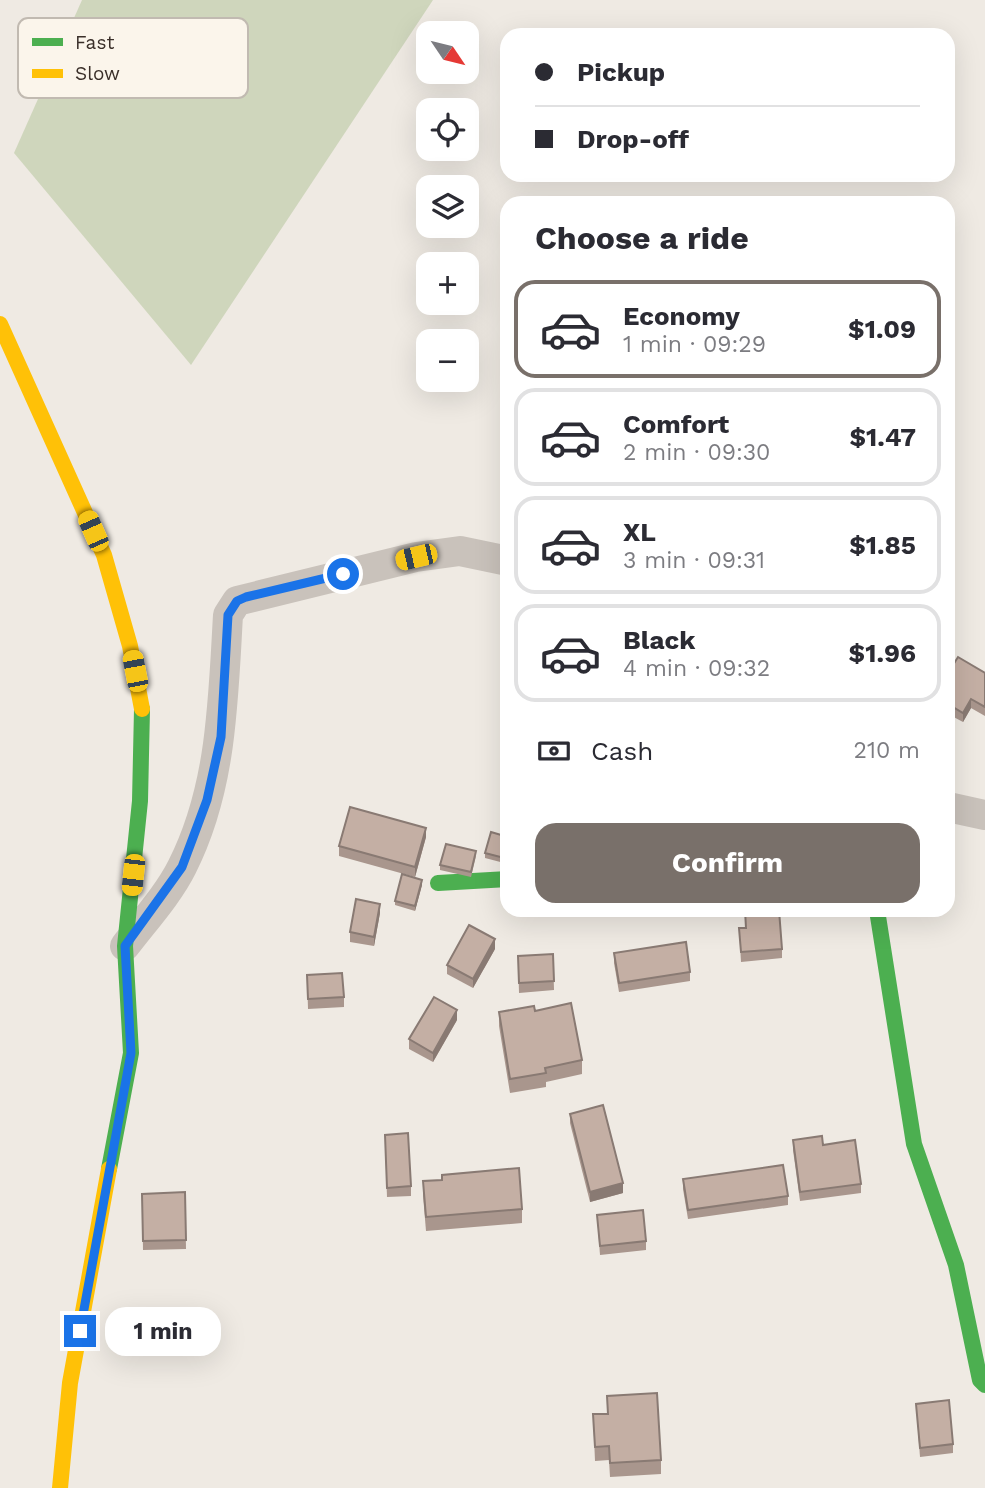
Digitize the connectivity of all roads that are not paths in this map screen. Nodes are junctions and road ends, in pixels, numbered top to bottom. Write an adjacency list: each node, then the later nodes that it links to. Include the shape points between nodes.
1 (0, 324): 8 (street, via 104,555 130,646 144,719)
2 (500, 559): 8 (street, via 460,551 416,557 237,601 228,615 221,737 207,800 182,867)
3 (955, 809): 4 (street)
4 (985, 816)
5 (500, 879): 6 (street)
6 (438, 883)
7 (878, 917): 9 (street, via 914,1144 956,1265 980,1380)
8 (125, 946): 10 (street, via 131,1053 70,1383)
9 (985, 1385)
10 (60, 1488)

